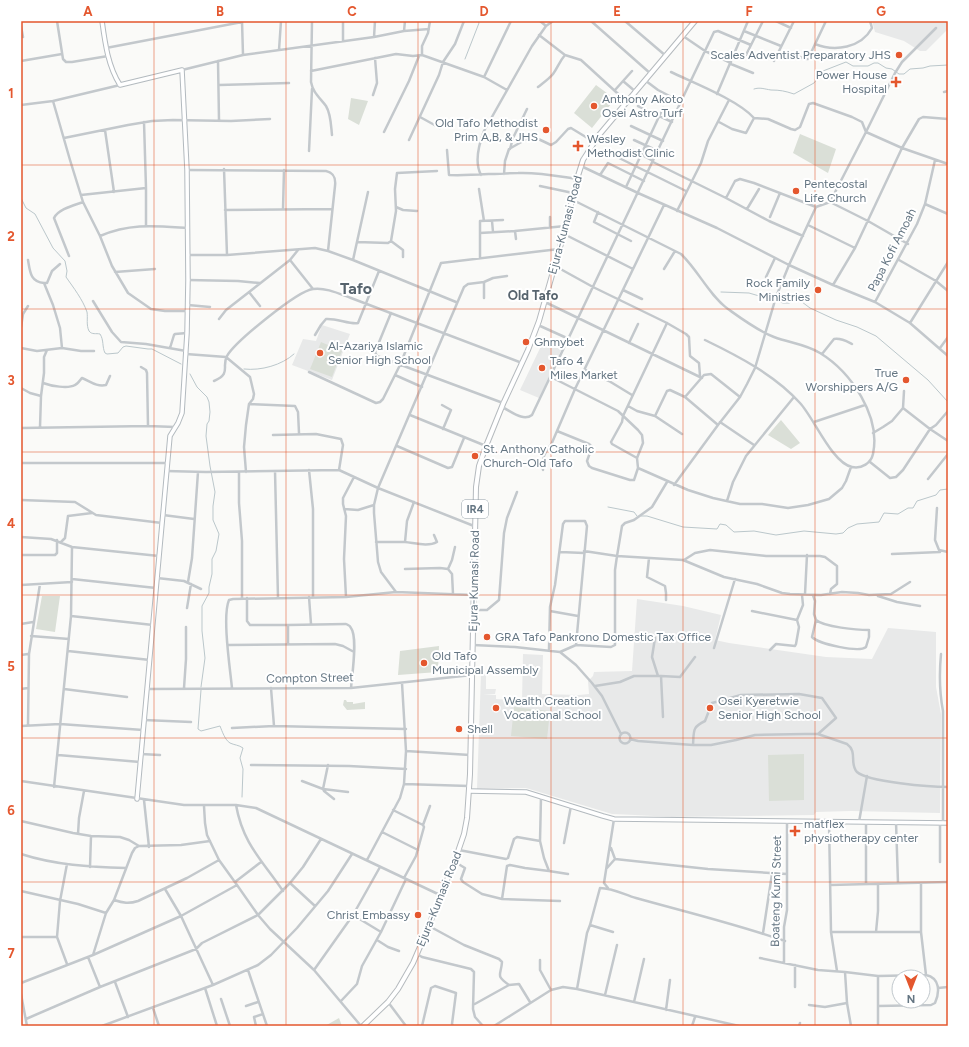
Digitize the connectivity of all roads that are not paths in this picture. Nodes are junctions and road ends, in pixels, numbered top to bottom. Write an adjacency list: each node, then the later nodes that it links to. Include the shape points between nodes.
1 (57, 21): 44 (street)
2 (102, 21): 41 (street)
3 (281, 21): 42 (street)
4 (312, 21): 39 (street)
5 (343, 21): 36 (street)
6 (375, 21): 34 (street)
7 (405, 21): 28 (street)
8 (430, 21): 27 (street)
9 (464, 21): 57 (street, via 455,44)
10 (511, 21): 65 (street)
11 (540, 21): 24 (street)
12 (553, 21): 24 (street)
13 (591, 21): 64 (street)
14 (625, 21): 52 (street)
15 (695, 21): 32 (main road, Ejura-Kumasi Road / IR4)
16 (748, 21): 29 (street)
17 (763, 21): 33 (street)
18 (776, 21): 25 (street)
19 (794, 21): 25 (street)
20 (826, 21): 37 (street)
21 (870, 21): 37 (street, via 872,28 858,43 837,48)
22 (242, 22): 41 (street); 45 (street)
23 (21, 26): 31 (street)
24 (546, 26): 30 (street)
25 (790, 28): 40 (street)
26 (936, 28): 103 (street, via 902,62)
27 (429, 29): 28 (street); 46 (street, via 422,46)
28 (404, 31): 34 (street)
29 (744, 31): 33 (street); 35 (street)
30 (539, 35): 47 (street); 74 (street)
31 (23, 36)
32 (683, 36): 43 (street); 52 (main road, Ejura-Kumasi Road / IR4)
33 (756, 36): 38 (street); 40 (street)
34 (374, 37): 36 (street)
35 (740, 40): 38 (street); 43 (street, via 715,30); 58 (street)
36 (343, 41): 39 (street)
37 (815, 44): 49 (street, via 808,58)
38 (751, 45): 48 (street)
39 (311, 46): 42 (street); 60 (street)
40 (781, 46): 56 (street)
41 (106, 48): 50 (street)
42 (279, 50): 45 (street)
43 (705, 51): 58 (street); 68 (street)
44 (62, 54): 50 (street, via 66,62); 54 (street)
45 (244, 55): 55 (street)
46 (422, 55): 51 (street); 57 (street)
47 (565, 55): 72 (street, via 550,77); 75 (street, via 581,60)
48 (746, 55)
49 (795, 55)
50 (108, 56): 70 (street)
51 (419, 56): 53 (street, via 396,54); 102 (street)
52 (666, 56): 64 (main road, Ejura-Kumasi Road / IR4)
53 (375, 58): 60 (street); 80 (street, via 377,82)
54 (21, 60)
55 (218, 61): 59 (street); 71 (street)
56 (774, 61)
57 (443, 62): 65 (street); 90 (street)
58 (731, 63): 63 (street); 79 (street)
59 (182, 70): 70 (street); 94 (street)
60 (311, 70): 73 (street)
61 (632, 71): 67 (street)
62 (671, 72): 68 (street)
63 (753, 73)
64 (651, 75): 66 (main road, Ejura-Kumasi Road / IR4)
65 (484, 77): 74 (street)
66 (646, 80): 77 (main road, Ejura-Kumasi Road / IR4); 84 (street, via 658,90)
67 (623, 81): 75 (street); 77 (street)
68 (691, 81): 79 (street); 84 (street)
69 (289, 83): 71 (street)
70 (120, 85): 82 (street)
71 (219, 85): 95 (street)
72 (538, 87)
73 (312, 88): 104 (street, via 326,107); 116 (street)
74 (507, 90): 131 (street, via 481,138 478,167)
75 (615, 90): 83 (street)
76 (948, 91): 78 (street)
77 (636, 92): 83 (main road, Ejura-Kumasi Road / IR4)
78 (944, 92)
79 (717, 94): 81 (street)
80 (373, 95)
81 (729, 100): 91 (street); 98 (street)
82 (53, 101): 85 (street); 106 (street)
83 (628, 102): 110 (main road, Ejura-Kumasi Road / IR4)
84 (681, 102): 97 (street)
85 (21, 105)
86 (638, 106): 89 (street)
87 (663, 108): 89 (street)
88 (527, 109): 113 (street)
89 (659, 116): 97 (street); 105 (street)
90 (420, 117): 100 (street); 107 (street)
91 (754, 118): 98 (street, via 746,133); 103 (street, via 768,119 795,130 800,127 809,104 813,103 860,121)
92 (270, 119): 95 (street, via 231,122)
93 (948, 119): 112 (street, via 921,118)
94 (185, 120): 95 (street); 96 (street); 126 (street)
95 (219, 120)
96 (144, 122): 101 (street); 139 (street)
97 (672, 122): 109 (street)
98 (719, 122): 136 (street, via 708,141)
99 (631, 126): 105 (street)
100 (440, 128)
101 (105, 130): 106 (street); 143 (street)
102 (384, 132)
103 (866, 132): 112 (street); 152 (street)
104 (332, 135)
105 (650, 135): 109 (street); 111 (street)
106 (64, 138): 148 (street)
107 (409, 140)
108 (634, 140): 111 (street)
109 (663, 141): 117 (street)
110 (594, 142): 113 (street, via 571,128 554,144 548,144 532,136); 123 (main road, Ejura-Kumasi Road / IR4)
111 (645, 144): 117 (street); 119 (street)
112 (902, 148): 120 (street); 170 (street)
113 (510, 149): 130 (street, via 505,161)
114 (447, 150): 131 (street, via 449,174)
115 (633, 150): 119 (street)
116 (309, 151)
117 (658, 151): 121 (street)
118 (614, 155): 124 (street)
119 (640, 155): 121 (street); 124 (street)
120 (935, 160): 122 (street); 153 (street, Papa Kofi Amoah)
121 (653, 162): 129 (street); 136 (street)
122 (948, 164)
123 (581, 166): 132 (street); 134 (main road, Ejura-Kumasi Road / IR4)
124 (635, 166): 129 (street); 133 (street)
125 (224, 169): 126 (street); 127 (street); 159 (street)
126 (187, 170): 175 (street)
127 (284, 170): 157 (street); 160 (street, via 326,171 334,175 336,181)
128 (437, 171): 155 (street, via 397,173)
129 (648, 172): 135 (street); 142 (street)
130 (504, 174): 131 (street); 134 (street, via 550,174)
131 (481, 175)
132 (600, 175): 133 (street, via 608,163); 138 (street)
133 (631, 175): 135 (street); 138 (street)
134 (576, 179): 145 (main road, Ejura-Kumasi Road / IR4)
135 (644, 181): 146 (street)
136 (692, 181): 142 (street); 149 (street)
137 (540, 186): 145 (street)
138 (626, 187): 146 (street)
139 (146, 188): 143 (street); 173 (street)
140 (479, 189): 168 (street)
141 (759, 189): 158 (street)
142 (686, 191): 162 (street)
143 (114, 192): 148 (street)
144 (368, 192): 188 (street)
145 (573, 193): 150 (main road, Ejura-Kumasi Road / IR4)
146 (638, 193): 154 (street); 171 (street)
147 (780, 193): 149 (street, via 738,179 734,181); 156 (street); 166 (street)
148 (81, 195): 151 (street)
149 (726, 198): 158 (street)
150 (572, 200): 163 (street); 174 (main road, Ejura-Kumasi Road / IR4)
151 (83, 202): 182 (street); 197 (street, via 61,211 54,218)
152 (830, 202): 156 (street); 170 (street)
153 (925, 204): 164 (street); 189 (street, Papa Kofi Amoah)
154 (664, 205): 162 (street); 184 (street)
155 (396, 206): 161 (street, via 403,210); 186 (street)
156 (816, 207): 172 (street)
157 (283, 209): 159 (street); 160 (street)
158 (747, 209): 183 (street)
159 (225, 210): 195 (street)
160 (332, 210): 193 (street)
161 (417, 211)
162 (677, 211): 201 (street)
163 (598, 212): 171 (street); 181 (street, via 594,222)
164 (948, 214)
165 (550, 217): 176 (street)
166 (770, 217)
167 (503, 220): 169 (street)
168 (484, 221): 169 (street); 179 (street, via 480,223)
169 (492, 221): 178 (street)
170 (868, 221): 189 (street); 190 (street)
171 (623, 225): 181 (street); 184 (street)
172 (808, 225): 183 (street); 190 (street)
173 (146, 226): 175 (street); 182 (street, via 116,229)
174 (566, 226): 176 (street); 180 (main road, Ejura-Kumasi Road / IR4)
175 (188, 228): 196 (street)
176 (550, 228): 177 (street)
177 (515, 231): 178 (street); 185 (street)
178 (493, 232): 179 (street)
179 (480, 233): 200 (street)
180 (564, 233): 191 (main road, Ejura-Kumasi Road / IR4); 199 (street)
181 (618, 235): 187 (street); 199 (street)
182 (100, 236): 214 (street)
183 (803, 236): 209 (street)
184 (649, 237): 194 (street); 211 (street)
185 (516, 239)
186 (391, 241): 188 (street); 198 (street, via 403,250)
187 (631, 241)
188 (357, 242): 204 (street)
189 (908, 244): 205 (street, Papa Kofi Amoah)
190 (855, 248): 222 (street)
191 (560, 249): 200 (street); 208 (main road, Ejura-Kumasi Road / IR4)
192 (298, 250): 193 (street, via 315,248); 195 (street); 203 (street)
193 (328, 251): 204 (street)
194 (675, 251): 212 (street); 254 (street, via 686,259 721,302)
195 (227, 254): 196 (street)
196 (188, 255): 217 (street)
197 (69, 256)
198 (403, 256)
199 (608, 256): 211 (street); 223 (street)
200 (480, 258): 227 (street, via 441,263)
201 (775, 258): 209 (street); 216 (street)
202 (28, 260): 220 (street, via 33,279)
203 (290, 260): 221 (street); 224 (street)
204 (353, 260): 213 (street)
205 (899, 260): 218 (street); 235 (street, Papa Kofi Amoah)
206 (948, 262): 218 (street)
207 (60, 264): 220 (street)
208 (555, 266): 223 (street); 234 (main road, Ejura-Kumasi Road / IR4)
209 (789, 266): 222 (street); 254 (street, via 776,297)
210 (154, 269): 214 (street)
211 (633, 269): 225 (street)
212 (664, 269)
213 (379, 271): 227 (street); 236 (street)
214 (115, 272): 241 (street, via 128,293 151,309)
215 (507, 276): 219 (street)
216 (766, 277)
217 (188, 280): 221 (street); 237 (street)
218 (936, 281): 226 (street); 247 (street)
219 (484, 282): 229 (street); 233 (street, via 465,286)
220 (44, 283): 262 (street, via 60,328)
221 (260, 283): 228 (street)
222 (833, 285): 235 (street)
223 (593, 287): 232 (street); 243 (street)
224 (312, 289): 236 (street, via 333,292); 273 (street, via 301,294 244,336)
225 (623, 290): 230 (street); 232 (street)
226 (948, 290)
227 (430, 291): 233 (street); 245 (street)
228 (249, 292): 239 (street); 244 (street, via 226,310)
229 (484, 298)
230 (642, 299)
231 (93, 300): 263 (street, via 121,342)
232 (619, 300): 246 (street); 251 (street)
233 (456, 302): 253 (street)
234 (545, 302): 243 (street); 249 (main road, Ejura-Kumasi Road / IR4)
235 (876, 302): 247 (street)
236 (365, 303): 242 (street); 255 (street, via 357,324 326,319)
237 (188, 305): 240 (street); 241 (street)
238 (28, 306): 250 (street, via 23,314)
239 (260, 306)
240 (210, 307)
241 (188, 311): 252 (street)
242 (391, 313): 245 (street); 275 (street, via 375,354)
243 (578, 318): 251 (street); 257 (street)
244 (219, 319)
245 (417, 322): 253 (street); 275 (street)
246 (667, 322): 269 (street); 284 (street, via 689,337 690,356 699,363)
247 (910, 323): 264 (street)
248 (638, 324): 259 (street)
249 (538, 325): 257 (street); 274 (main road, Ejura-Kumasi Road / IR4)
250 (21, 327)
251 (604, 330): 259 (street); 278 (street)
252 (187, 333): 263 (street, via 175,334); 268 (street)
253 (444, 333): 274 (street); 280 (street)
254 (766, 334): 270 (street, via 805,345); 277 (street)
255 (315, 335)
256 (948, 337): 264 (street)
257 (569, 339): 283 (street)
258 (705, 340): 277 (street)
259 (629, 343): 269 (street)
260 (852, 344): 270 (street, via 838,338 834,339)
261 (21, 348): 265 (street)
262 (62, 348): 266 (street); 267 (street)
263 (170, 348): 268 (street)
264 (940, 348): 271 (street)
265 (37, 350): 266 (street); 272 (street)
266 (47, 350): 272 (street)
267 (94, 351)
268 (186, 353): 273 (street); 310 (street, via 182,412)
269 (652, 354): 284 (street); 292 (street)
270 (822, 354): 299 (street, via 853,383)
271 (948, 356)
272 (44, 357): 286 (street)
273 (226, 357): 285 (street, via 224,374); 296 (street, via 250,377 254,394)
274 (522, 364): 298 (main road, Ejura-Kumasi Road / IR4)
275 (400, 365): 280 (street); 281 (street)
276 (141, 367): 308 (street, via 147,373)
277 (755, 368): 294 (street); 295 (street)
278 (586, 370): 289 (street); 292 (street)
279 (309, 372): 281 (street, via 376,403 383,399)
280 (427, 374): 287 (street); 298 (street)
281 (395, 375): 287 (street)
282 (110, 376): 286 (street, via 103,386 91,384 82,378 76,385 69,386)
283 (551, 377): 289 (street); 298 (street, via 530,417 524,418)
284 (701, 377): 293 (street); 294 (street, via 711,374)
285 (214, 381)
286 (43, 383): 291 (street)
287 (422, 386): 303 (street)
288 (21, 388): 291 (street)
289 (575, 389): 304 (street); 314 (street)
290 (904, 391): 301 (street)
291 (41, 396): 309 (street)
292 (633, 396): 300 (street)
293 (685, 397): 305 (street, via 668,390); 307 (street)
294 (740, 397): 307 (street)
295 (794, 397): 306 (street); 321 (street)
296 (249, 404): 316 (street, via 295,406 298,412); 338 (street, via 244,447)
297 (442, 405): 312 (street, via 451,410)
298 (502, 405): 323 (main road, Ejura-Kumasi Road / IR4)
299 (865, 405): 306 (street); 315 (street)
300 (628, 406): 304 (street); 305 (street)
301 (903, 408): 313 (street); 315 (street, via 892,421)
302 (948, 411): 313 (street, via 936,426)
303 (410, 415): 312 (street); 322 (street)
304 (623, 416): 325 (street, via 638,430 643,439 644,443); 325 (street, via 612,444)
305 (655, 416): 317 (street)
306 (814, 422): 329 (street, via 821,437 844,463)
307 (719, 423): 321 (street); 342 (street)
308 (148, 426): 309 (street); 310 (street)
309 (40, 427): 311 (street)
310 (175, 427): 326 (street, via 170,436)
311 (21, 428)
312 (443, 429): 319 (street)
313 (930, 429): 320 (street); 327 (street, via 896,477 890,478)
314 (557, 431): 330 (street, via 592,447 587,461 592,468 633,480); 333 (street, via 544,456)
315 (873, 432): 327 (street)
316 (299, 433): 318 (street); 332 (street, via 341,439 343,444)
317 (682, 434)
318 (273, 435)
319 (464, 438): 322 (street, via 452,467 448,468); 323 (street)
320 (948, 441)
321 (754, 445): 346 (street, via 740,466)
322 (397, 446): 343 (street)
323 (486, 446): 355 (main road, Ejura-Kumasi Road / IR4, via 477,477)
324 (948, 454): 340 (street)
325 (637, 458): 330 (street)
326 (167, 462): 328 (street); 334 (street)
327 (870, 462): 329 (street, via 857,468)
328 (21, 463)
329 (851, 467): 346 (street, via 840,490 823,501 788,508)
330 (638, 468): 341 (street)
331 (309, 470): 332 (street); 335 (street); 393 (street, via 314,509)
332 (339, 470): 339 (street)
333 (543, 470)
334 (166, 471): 336 (street); 352 (street)
335 (275, 471): 338 (street); 397 (street)
336 (198, 472): 337 (street); 353 (street)
337 (239, 472): 338 (street); 395 (street)
338 (246, 472)
339 (354, 477): 343 (street); 350 (street, via 343,498)
340 (928, 479)
341 (668, 482): 342 (street); 372 (street, via 652,506 622,526)
342 (674, 485): 346 (street)
343 (378, 488): 347 (street); 348 (street)
344 (517, 492): 401 (street, via 504,533 499,600 487,610)
345 (21, 500): 351 (street, via 75,502)
346 (727, 501)
347 (414, 502): 355 (street); 361 (street, via 407,521)
348 (374, 505): 350 (street, via 358,510); 360 (street)
349 (937, 508): 366 (street, via 936,542 939,550)
350 (344, 509): 394 (street)
351 (93, 513): 354 (street); 359 (street, via 68,516 65,538)
352 (163, 515): 353 (street); 354 (street)
353 (194, 519): 381 (street)
354 (162, 523): 371 (street)
355 (474, 526): 388 (main road, Ejura-Kumasi Road / IR4)
356 (434, 535): 361 (street, via 437,542 433,544)
357 (21, 537): 358 (street)
358 (57, 540): 359 (street); 369 (street, via 55,555)
359 (61, 542): 362 (street)
360 (376, 542): 361 (street); 386 (street, via 379,568)
361 (405, 542)
362 (72, 547): 371 (street); 379 (street)
363 (455, 547): 376 (street)
364 (560, 552): 365 (street); 365 (street, via 564,522 576,521 585,522); 403 (street)
365 (584, 552): 372 (street); 405 (street)
366 (943, 552): 367 (street); 368 (street)
367 (948, 552)
368 (892, 554)
369 (21, 555)
370 (807, 555): 374 (street, via 766,556 710,550 695,553); 389 (street); 390 (street, via 824,556 837,565 837,584 831,589)
371 (159, 556): 377 (street)
372 (616, 556): 373 (street); 420 (street, via 615,645)
373 (649, 558): 374 (street); 398 (street, via 647,577 665,586)
374 (683, 560): 378 (street, via 718,575)
375 (405, 569): 376 (street)
376 (448, 569): 387 (street, via 452,574)
377 (157, 578): 381 (street); 384 (street)
378 (735, 579): 389 (street, via 782,593); 421 (street)
379 (72, 581): 382 (street); 384 (street); 404 (street)
380 (910, 582): 392 (street, via 891,594)
381 (190, 583): 385 (street); 400 (street)
382 (40, 584): 383 (street); 408 (street)
383 (21, 585)
384 (156, 588): 410 (street)
385 (201, 589)
386 (396, 592): 387 (street); 394 (street)
387 (453, 594): 388 (street)
388 (474, 594): 401 (main road, Ejura-Kumasi Road / IR4)
389 (803, 594): 391 (street); 406 (street, via 803,605)
390 (830, 594): 391 (street); 392 (street)
391 (813, 595): 407 (street)
392 (876, 595): 399 (street)
393 (311, 597): 394 (street); 397 (street); 411 (street)
394 (346, 597)
395 (242, 598): 396 (street); 418 (street, via 229,600)
396 (247, 598): 397 (street); 412 (street, via 250,625)
397 (278, 598)
398 (666, 600)
399 (920, 606)
400 (187, 608)
401 (473, 610): 419 (main road, Ejura-Kumasi Road / IR4)
402 (752, 611): 406 (street)
403 (550, 612): 405 (street); 422 (street)
404 (71, 616): 410 (street); 416 (street)
405 (578, 616): 420 (street)
406 (797, 620): 423 (street, via 799,627 795,646 776,644)
407 (816, 620): 407 (street, via 827,625 869,630 866,647 863,650 846,648 815,640 812,637)
408 (34, 622): 409 (street); 414 (street)
409 (21, 624)
410 (153, 624): 431 (street)
411 (311, 624): 412 (street); 425 (street, via 350,626 354,636)
412 (288, 626): 417 (street)
413 (186, 627): 438 (street)
414 (31, 636): 416 (street); 427 (street)
415 (655, 638): 433 (street, via 652,656)
416 (69, 639): 424 (street)
417 (288, 644): 418 (street); 425 (street, via 335,644)
418 (228, 645): 439 (street)
419 (473, 645): 422 (street); 432 (main road, Ejura-Kumasi Road / IR4)
420 (576, 645): 426 (street)
421 (714, 648)
422 (549, 649): 426 (street)
423 (770, 650)
424 (68, 651): 431 (street); 437 (street)
425 (354, 652): 441 (street)
426 (560, 652): 435 (street)
427 (28, 654): 429 (street); 436 (street)
428 (941, 654): 474 (street, via 938,676 943,711)
429 (21, 655)
430 (696, 657): 433 (street, via 680,677)
431 (150, 660): 443 (street)
432 (473, 675): 434 (street, Compton Street); 463 (main road, Ejura-Kumasi Road / IR4)
433 (660, 676): 435 (street, via 634,676 620,682); 445 (street)
434 (402, 683): 441 (street, Compton Street); 453 (street)
435 (595, 686): 455 (street)
436 (28, 688): 442 (street); 449 (street)
437 (64, 688): 444 (street); 448 (street)
438 (184, 688): 439 (street, Compton Street); 443 (street, Compton Street)
439 (232, 688): 440 (street, Compton Street)
440 (271, 688): 441 (street, Compton Street); 451 (street)
441 (351, 688)
442 (21, 689)
443 (147, 689): 446 (street)
444 (127, 697)
445 (663, 717)
446 (144, 720): 447 (street); 454 (street)
447 (191, 722)
448 (60, 724): 449 (street); 454 (street); 461 (street)
449 (28, 725): 450 (street)
450 (21, 726)
451 (274, 726): 452 (street); 453 (street)
452 (232, 728)
453 (406, 729): 459 (street)
454 (143, 730): 460 (street)
455 (621, 734): 457 (street, via 627,733); 457 (street, via 619,739 622,743 628,743)
456 (818, 734): 458 (street, via 755,735 718,744); 458 (street, via 836,718 822,698 799,694 741,695 712,703 704,721 694,728); 468 (street, via 851,746 855,770)
457 (630, 739): 458 (street)
458 (693, 745)
459 (406, 751): 463 (street); 467 (street)
460 (141, 754): 462 (street); 464 (street)
461 (58, 755): 464 (street); 473 (street)
462 (160, 755)
463 (470, 755): 472 (main road, Ejura-Kumasi Road / IR4)
464 (140, 762): 481 (street)
465 (251, 765): 466 (street)
466 (328, 766): 467 (street); 476 (street)
467 (406, 769): 471 (street)
468 (867, 776): 474 (street, via 911,785); 493 (street)
469 (21, 781): 473 (street)
470 (302, 781): 476 (street)
471 (404, 784): 472 (street); 488 (street)
472 (469, 786): 478 (main road, Ejura-Kumasi Road / IR4)
473 (54, 787): 477 (street)
474 (944, 787): 475 (street); 497 (street)
475 (948, 787)
476 (323, 789): 479 (street); 482 (street)
477 (84, 791): 481 (street); 500 (street)
478 (469, 791): 480 (street, via 522,792); 510 (main road, Ejura-Kumasi Road / IR4, via 466,827)
479 (348, 792)
480 (541, 796): 487 (street); 504 (street)
481 (137, 799): 483 (street)
482 (334, 799)
483 (144, 800): 485 (street); 507 (street)
484 (236, 805): 485 (street); 502 (street, via 264,811); 517 (street, via 244,834)
485 (204, 806): 503 (street)
486 (430, 806): 498 (street)
487 (571, 806): 489 (street); 505 (street)
488 (393, 810): 498 (street); 499 (street)
489 (614, 819): 490 (street); 508 (street)
490 (787, 820): 491 (street); 529 (street, Boateng Kumi Street)
491 (829, 821): 493 (street); 538 (street)
492 (21, 822): 500 (street)
493 (859, 822): 494 (street)
494 (866, 822): 495 (street); 536 (street)
495 (896, 822): 497 (street); 533 (street)
496 (948, 822): 497 (street)
497 (941, 823): 519 (street)
498 (423, 825): 509 (street)
499 (382, 832): 509 (street); 516 (street)
500 (78, 834): 501 (street)
501 (90, 836): 506 (street, via 120,837); 522 (street)
502 (321, 839): 512 (street); 532 (street)
503 (210, 841): 507 (street); 515 (street)
504 (540, 841): 513 (street, via 516,837); 526 (street)
505 (564, 843)
506 (139, 846): 507 (street); 524 (street, via 132,853)
507 (149, 847)
508 (610, 847): 514 (street); 525 (street)
509 (418, 850): 530 (street)
510 (459, 850): 513 (street); 518 (main road, Ejura-Kumasi Road / IR4)
511 (21, 854): 520 (street)
512 (352, 854): 516 (street); 548 (street)
513 (508, 858): 521 (street)
514 (615, 859): 525 (street); 528 (street, via 708,870)
515 (219, 860): 535 (street); 539 (street)
516 (367, 860): 523 (street)
517 (261, 862): 535 (street); 542 (street)
518 (455, 862): 543 (main road, Ejura-Kumasi Road / IR4); 544 (street, via 464,868 461,879 463,882 482,894)
519 (940, 862)
520 (67, 864): 522 (street); 545 (street)
521 (507, 866): 526 (street); 544 (street)
522 (90, 867): 524 (street)
523 (380, 867): 530 (street); 551 (street)
524 (126, 868): 546 (street)
525 (607, 868): 540 (street, via 604,883)
526 (550, 871): 527 (street)
527 (568, 874)
528 (772, 874): 529 (street); 560 (street)
529 (787, 874): 566 (street, Boateng Kumi Street)
530 (405, 879): 543 (street); 555 (street)
531 (948, 882): 534 (street)
532 (290, 883): 542 (street); 548 (street)
533 (898, 883): 534 (street); 537 (street)
534 (921, 883): 559 (street)
535 (236, 884): 550 (street); 552 (street)
536 (866, 884): 537 (street); 538 (street)
537 (878, 884): 558 (street)
538 (830, 885): 557 (street)
539 (165, 889): 546 (street, via 130,903); 552 (street)
540 (608, 889): 553 (street, via 600,888); 560 (street)
541 (21, 891): 545 (street)
542 (283, 891): 550 (street)
543 (440, 895): 554 (main road, Ejura-Kumasi Road / IR4)
544 (502, 899): 547 (street)
545 (60, 900): 549 (street); 562 (street)
546 (114, 900): 549 (street)
547 (560, 901)
548 (315, 906): 565 (street)
549 (106, 913): 572 (street)
550 (258, 915): 565 (street); 567 (street)
551 (353, 915): 555 (street); 582 (street)
552 (181, 916): 564 (street); 572 (street)
553 (590, 925): 556 (street); 598 (street)
554 (429, 926): 571 (main road, Ejura-Kumasi Road / IR4); 592 (street, via 499,959 502,962 500,976)
555 (381, 932): 563 (street)
556 (612, 932)
557 (831, 932): 558 (street); 583 (street)
558 (876, 932): 559 (street)
559 (921, 932): 580 (street)
560 (763, 933): 566 (street)
561 (21, 937): 562 (street)
562 (57, 938): 578 (street)
563 (377, 940): 570 (street); 603 (street, via 362,966 357,984)
564 (192, 941): 567 (street); 569 (street)
565 (284, 941): 581 (street, via 263,961); 582 (street)
566 (785, 941): 577 (street, Boateng Kumi Street)
567 (202, 943): 569 (street)
568 (617, 945): 601 (street)
569 (196, 950): 589 (street); 591 (street)
570 (399, 951)
571 (417, 954): 605 (main road, Ejura-Kumasi Road / IR4, via 407,975); 609 (street, via 471,969 475,976)
572 (93, 955): 573 (street)
573 (88, 957): 578 (street); 593 (street)
574 (760, 958): 577 (street)
575 (644, 959): 607 (street)
576 (540, 960): 599 (street, via 540,970)
577 (784, 963): 579 (street)
578 (68, 964): 590 (street)
579 (795, 965): 583 (street); 594 (street)
580 (925, 969)
581 (248, 970): 591 (street); 604 (street)
582 (314, 970): 603 (street)
583 (837, 971): 584 (street)
584 (845, 972): 585 (street); 608 (street)
585 (878, 976): 586 (street); 612 (street)
586 (891, 976)
587 (931, 976): 597 (street, via 936,980)
588 (670, 980): 614 (street)
589 (115, 982): 593 (street); 617 (street)
590 (21, 983)
591 (213, 985): 596 (street)
592 (509, 985): 606 (street, via 519,984); 609 (street)
593 (100, 987): 618 (street)
594 (794, 987)
595 (948, 987): 597 (street)
596 (205, 988): 613 (street); 624 (street)
597 (938, 988): 612 (street, via 935,1003)
598 (577, 989): 599 (street, via 563,987); 601 (street)
599 (551, 990): 606 (street)
600 (21, 994): 618 (street)
601 (605, 995): 607 (street)
602 (221, 999): 625 (street)
603 (341, 1001): 628 (street)
604 (258, 1002): 611 (street); 615 (street)
605 (388, 1002): 628 (main road, Ejura-Kumasi Road / IR4); 629 (street)
606 (530, 1002): 633 (street)
607 (634, 1002): 614 (street)
608 (847, 1003): 610 (street, via 825,1007); 636 (street)
609 (472, 1005): 632 (street, via 474,1014)
610 (809, 1005)
611 (246, 1006)
612 (878, 1006): 637 (street)
613 (152, 1008): 617 (street); 623 (street)
614 (666, 1010): 616 (street)
615 (263, 1014): 626 (street, via 254,1017); 627 (street)
616 (695, 1016): 634 (street); 635 (street)
617 (128, 1017): 619 (street)
618 (26, 1019): 620 (street)
619 (111, 1022): 621 (street); 622 (street)
620 (27, 1026)
621 (102, 1026)
622 (112, 1026)
623 (159, 1026)
624 (217, 1026)
625 (230, 1026)
626 (256, 1026)
627 (267, 1026)
628 (362, 1026)
629 (406, 1026)
630 (422, 1026): 631 (street, via 431,988 435,986 456,993)
631 (453, 1026)
632 (483, 1026)
633 (494, 1026)
634 (692, 1026)
635 (737, 1026)
636 (851, 1026)
637 (878, 1026)

